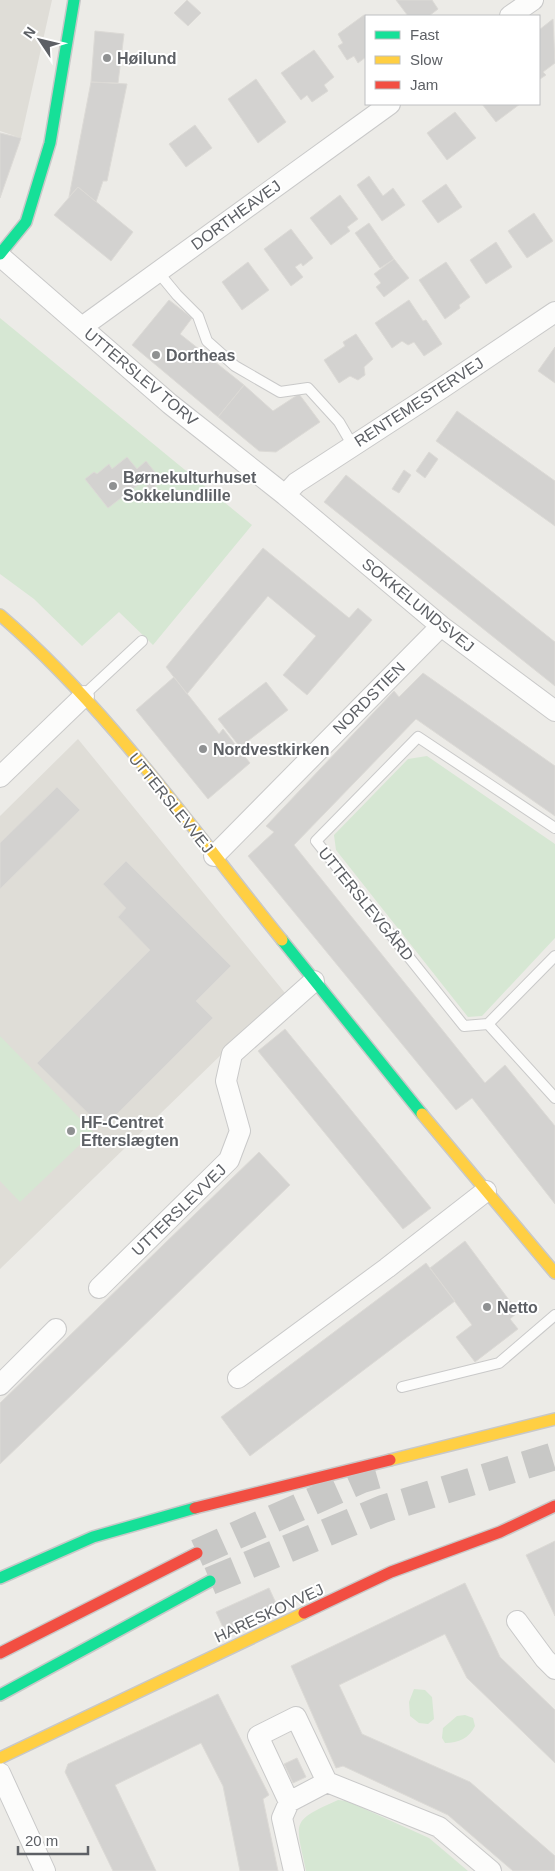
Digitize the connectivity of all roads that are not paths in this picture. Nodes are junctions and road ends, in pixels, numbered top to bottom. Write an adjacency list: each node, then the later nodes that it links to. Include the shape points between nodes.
1 (74, 0): 5 (street, via 50,143 26,222)
2 (533, 0): 3 (street)
3 (511, 15)
4 (389, 105): 6 (street, DORTHEAVEJ)
5 (0, 255): 8 (street, UTTERSLEV TORV)
6 (158, 272): 8 (street, DORTHEAVEJ); 9 (lane, via 198,316 207,341 235,366 280,392 308,388 339,422)
7 (555, 312): 9 (street, RENTEMESTERVEJ)
8 (82, 327): 10 (street, UTTERSLEV TORV, via 170,404)
9 (353, 446): 10 (street, RENTEMESTERVEJ, via 296,483)
10 (285, 495): 12 (street, SOKKELUNDSVEJ)
11 (0, 615): 14 (street, via 32,641)
12 (440, 626): 15 (street, SOKKELUNDSVEJ); 18 (street, NORDSTIEN)
13 (142, 640): 14 (lane)
14 (84, 696): 16 (street); 18 (street, UTTERSLEVVEJ)
15 (555, 711)
16 (0, 777)
17 (555, 828): 21 (lane, UTTERSLEVGÅRD, via 418,737 316,841 464,1026)
18 (214, 856): 20 (street, UTTERSLEVVEJ)
19 (555, 956): 21 (lane)
20 (314, 981): 23 (street, UTTERSLEVVEJ); 25 (street, UTTERSLEVVEJ, via 232,1054 226,1080 240,1131 229,1160)
21 (488, 1024): 22 (lane)
22 (555, 1098)
23 (486, 1191): 24 (street, UTTERSLEVVEJ); 28 (street)
24 (555, 1273)
25 (99, 1288)
26 (555, 1315): 30 (lane, via 498,1364)
27 (56, 1329): 29 (street)
28 (238, 1378)
29 (0, 1385)
30 (402, 1386)
31 (555, 1419): 34 (street, via 161,1517 93,1537)
32 (555, 1506): 40 (street, HARESKOVVEJ, via 500,1532 391,1572)
33 (197, 1553): 37 (street)
34 (0, 1578)
35 (210, 1581): 39 (street)
36 (517, 1621): 38 (street)
37 (0, 1653)
38 (555, 1669)
39 (0, 1695)
40 (0, 1758)
41 (0, 1774): 44 (street)
42 (327, 1782): 43 (street); 43 (street, via 296,1717 258,1736); 46 (street, via 439,1827)
43 (289, 1802): 45 (street, via 282,1818)
44 (45, 1871)
45 (294, 1871)
46 (491, 1871)

